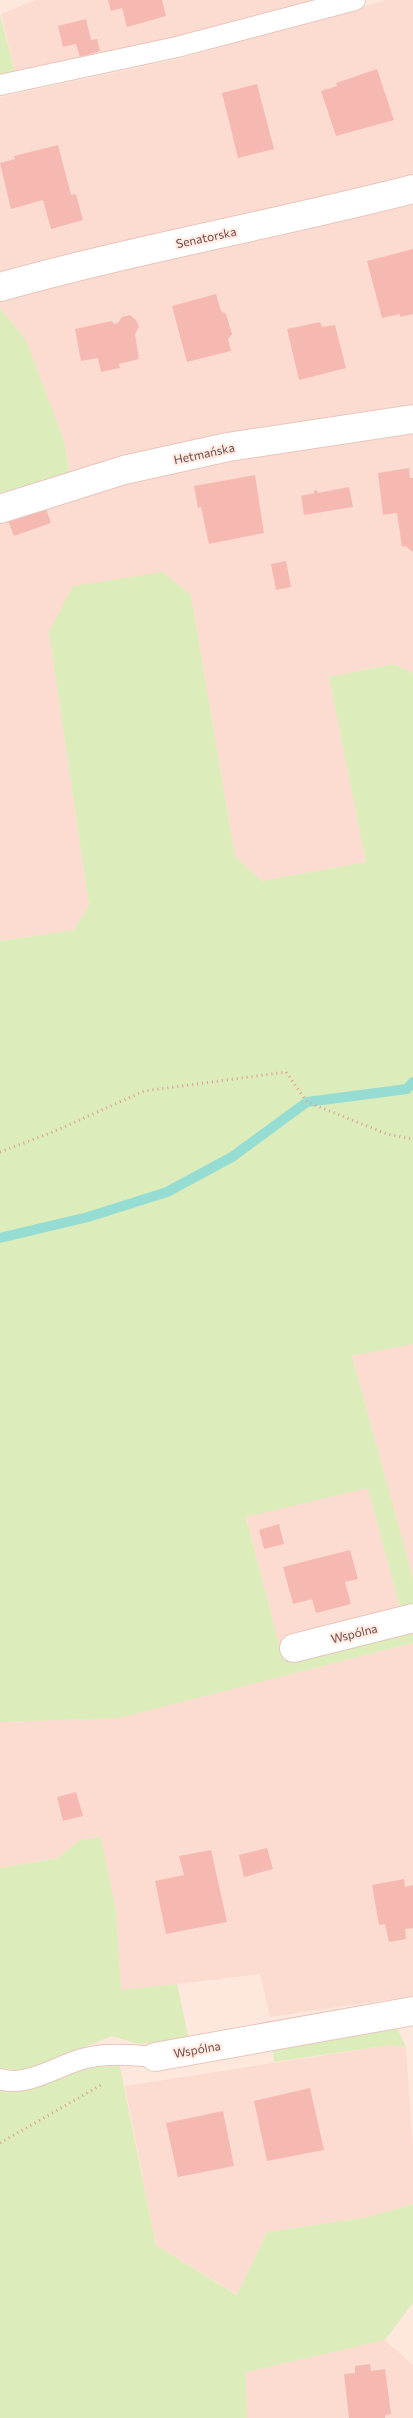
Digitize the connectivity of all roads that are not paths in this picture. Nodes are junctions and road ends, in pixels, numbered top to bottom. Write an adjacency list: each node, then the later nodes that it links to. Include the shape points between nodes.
1 (355, 0): 2 (lane, via 176,47)
2 (0, 85)
3 (413, 189): 4 (street, Senatorska, via 325,212 94,262)
4 (0, 287)
5 (413, 419): 6 (street, Hetmańska, via 218,449 124,470)
6 (0, 509)
7 (413, 1618): 8 (street, Wspólna)
8 (294, 1648)
9 (413, 2011): 10 (street, Wspólna)
10 (155, 2057): 11 (lane, via 116,2054 84,2059 23,2080)
11 (0, 2079)

